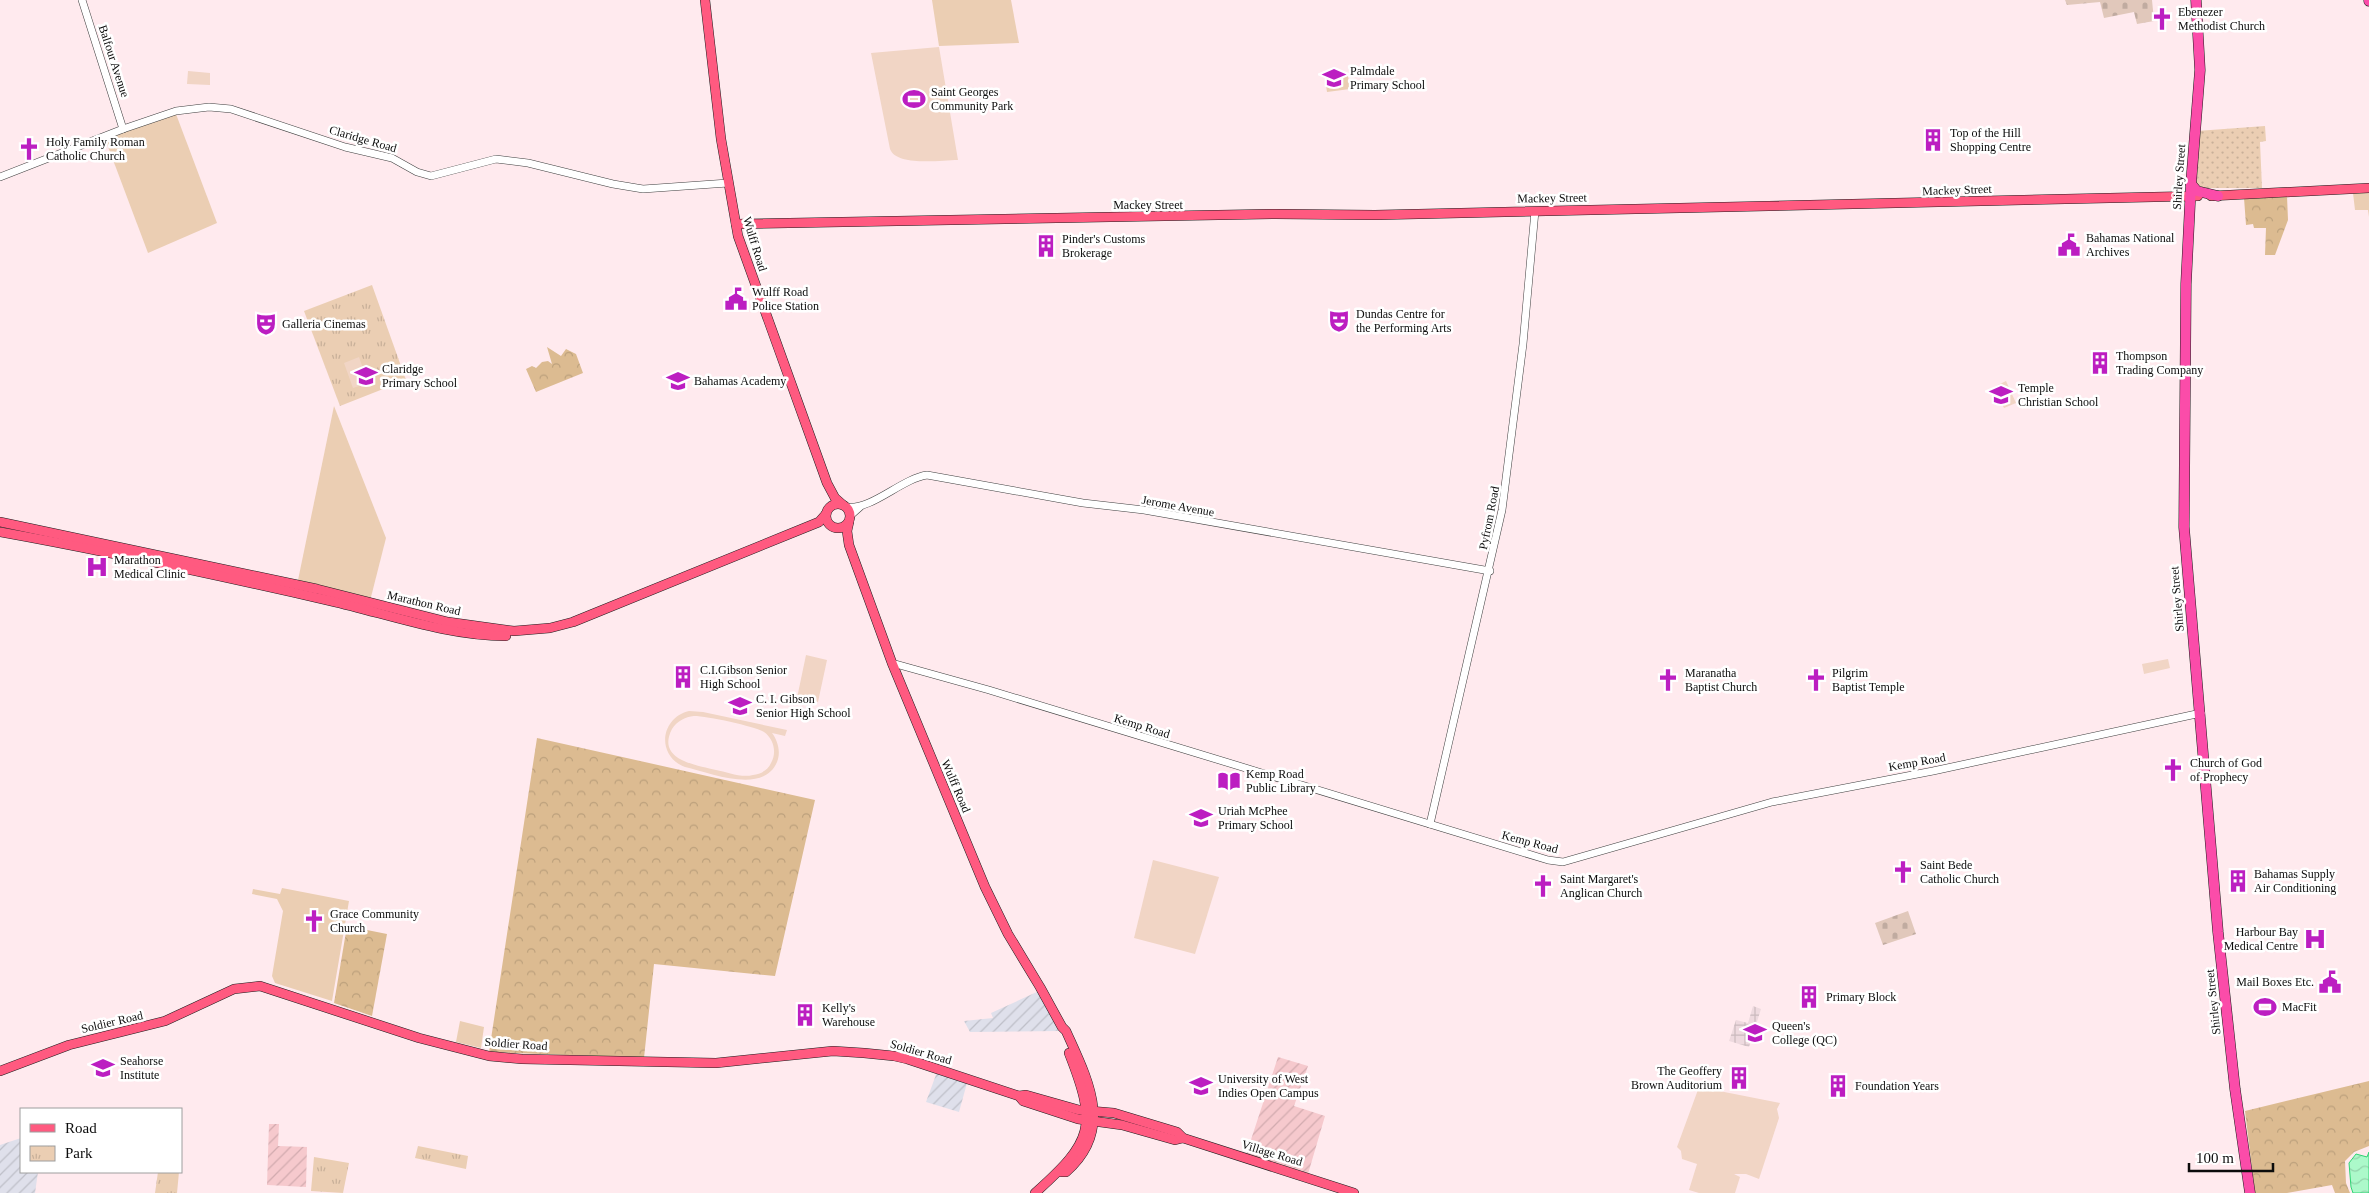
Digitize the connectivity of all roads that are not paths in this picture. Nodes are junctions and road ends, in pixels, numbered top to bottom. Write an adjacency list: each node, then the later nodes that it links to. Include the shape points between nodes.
1 (82, 0): 4 (street, Balfour Avenue)
2 (705, 0): 6 (main road, Wulff Road, via 717,116)
3 (2196, 0): 7 (highway, Shirley Street, via 2200,78)
4 (123, 129): 5 (street, Claridge Road); 6 (street, Claridge Road, via 178,111 210,107 250,114 346,147 392,158 431,176 504,159 643,189)
5 (0, 177)
6 (728, 183): 12 (main road, Wulff Road)
7 (2190, 184): 9 (highway, Shirley Street); 10 (highway, via 2197,191)
8 (2369, 188): 10 (main road, Mackey Street)
9 (2190, 196): 10 (main road, Mackey Street); 11 (main road, Mackey Street); 22 (highway, Shirley Street, via 2184,333 2184,527)
10 (2218, 196)
11 (1535, 211): 12 (main road, Mackey Street); 20 (street, Pyfrom Road, via 1508,476)
12 (736, 224): 13 (main road, Wulff Road, via 747,263)
13 (827, 483): 14 (main road, Wulff Road); 15 (main road, Wulff Road, via 829,506)
14 (848, 512): 15 (main road, via 831,506); 17 (main road, via 844,528); 19 (main road, Wulff Road); 20 (street, Jerome Avenue, via 917,477 927,476 1083,503 1144,510)
15 (826, 513): 16 (main road, Marathon Road, via 823,520 594,614 550,628 514,631 441,620 317,589); 17 (main road)
16 (0, 522)
17 (831, 527): 18 (main road, Marathon Road, via 807,531 566,629 509,636 450,629 283,590); 19 (main road, Wulff Road)
18 (0, 532)
19 (849, 545): 21 (main road, Wulff Road)
20 (1490, 571): 23 (street, Pyfrom Road)
21 (892, 663): 23 (street, Kemp Road); 25 (main road, Wulff Road, via 985,887 1008,934 1066,1031 1086,1078)
22 (2201, 713): 23 (street, Kemp Road, via 1772,802 1571,861 1548,860); 28 (highway, Shirley Street, via 2218,932)
23 (1430, 824)
24 (0, 1071): 25 (main road, Soldier Road, via 69,1045 165,1021 234,989 260,986 411,1035 489,1056 709,1063 833,1051 864,1053 894,1056)
25 (1090, 1116): 26 (main road, via 1091,1138 1080,1158); 27 (main road, Village Road, via 1114,1114 1177,1132 1183,1138)
26 (1036, 1193)
27 (1354, 1193)
28 (2250, 1193)

